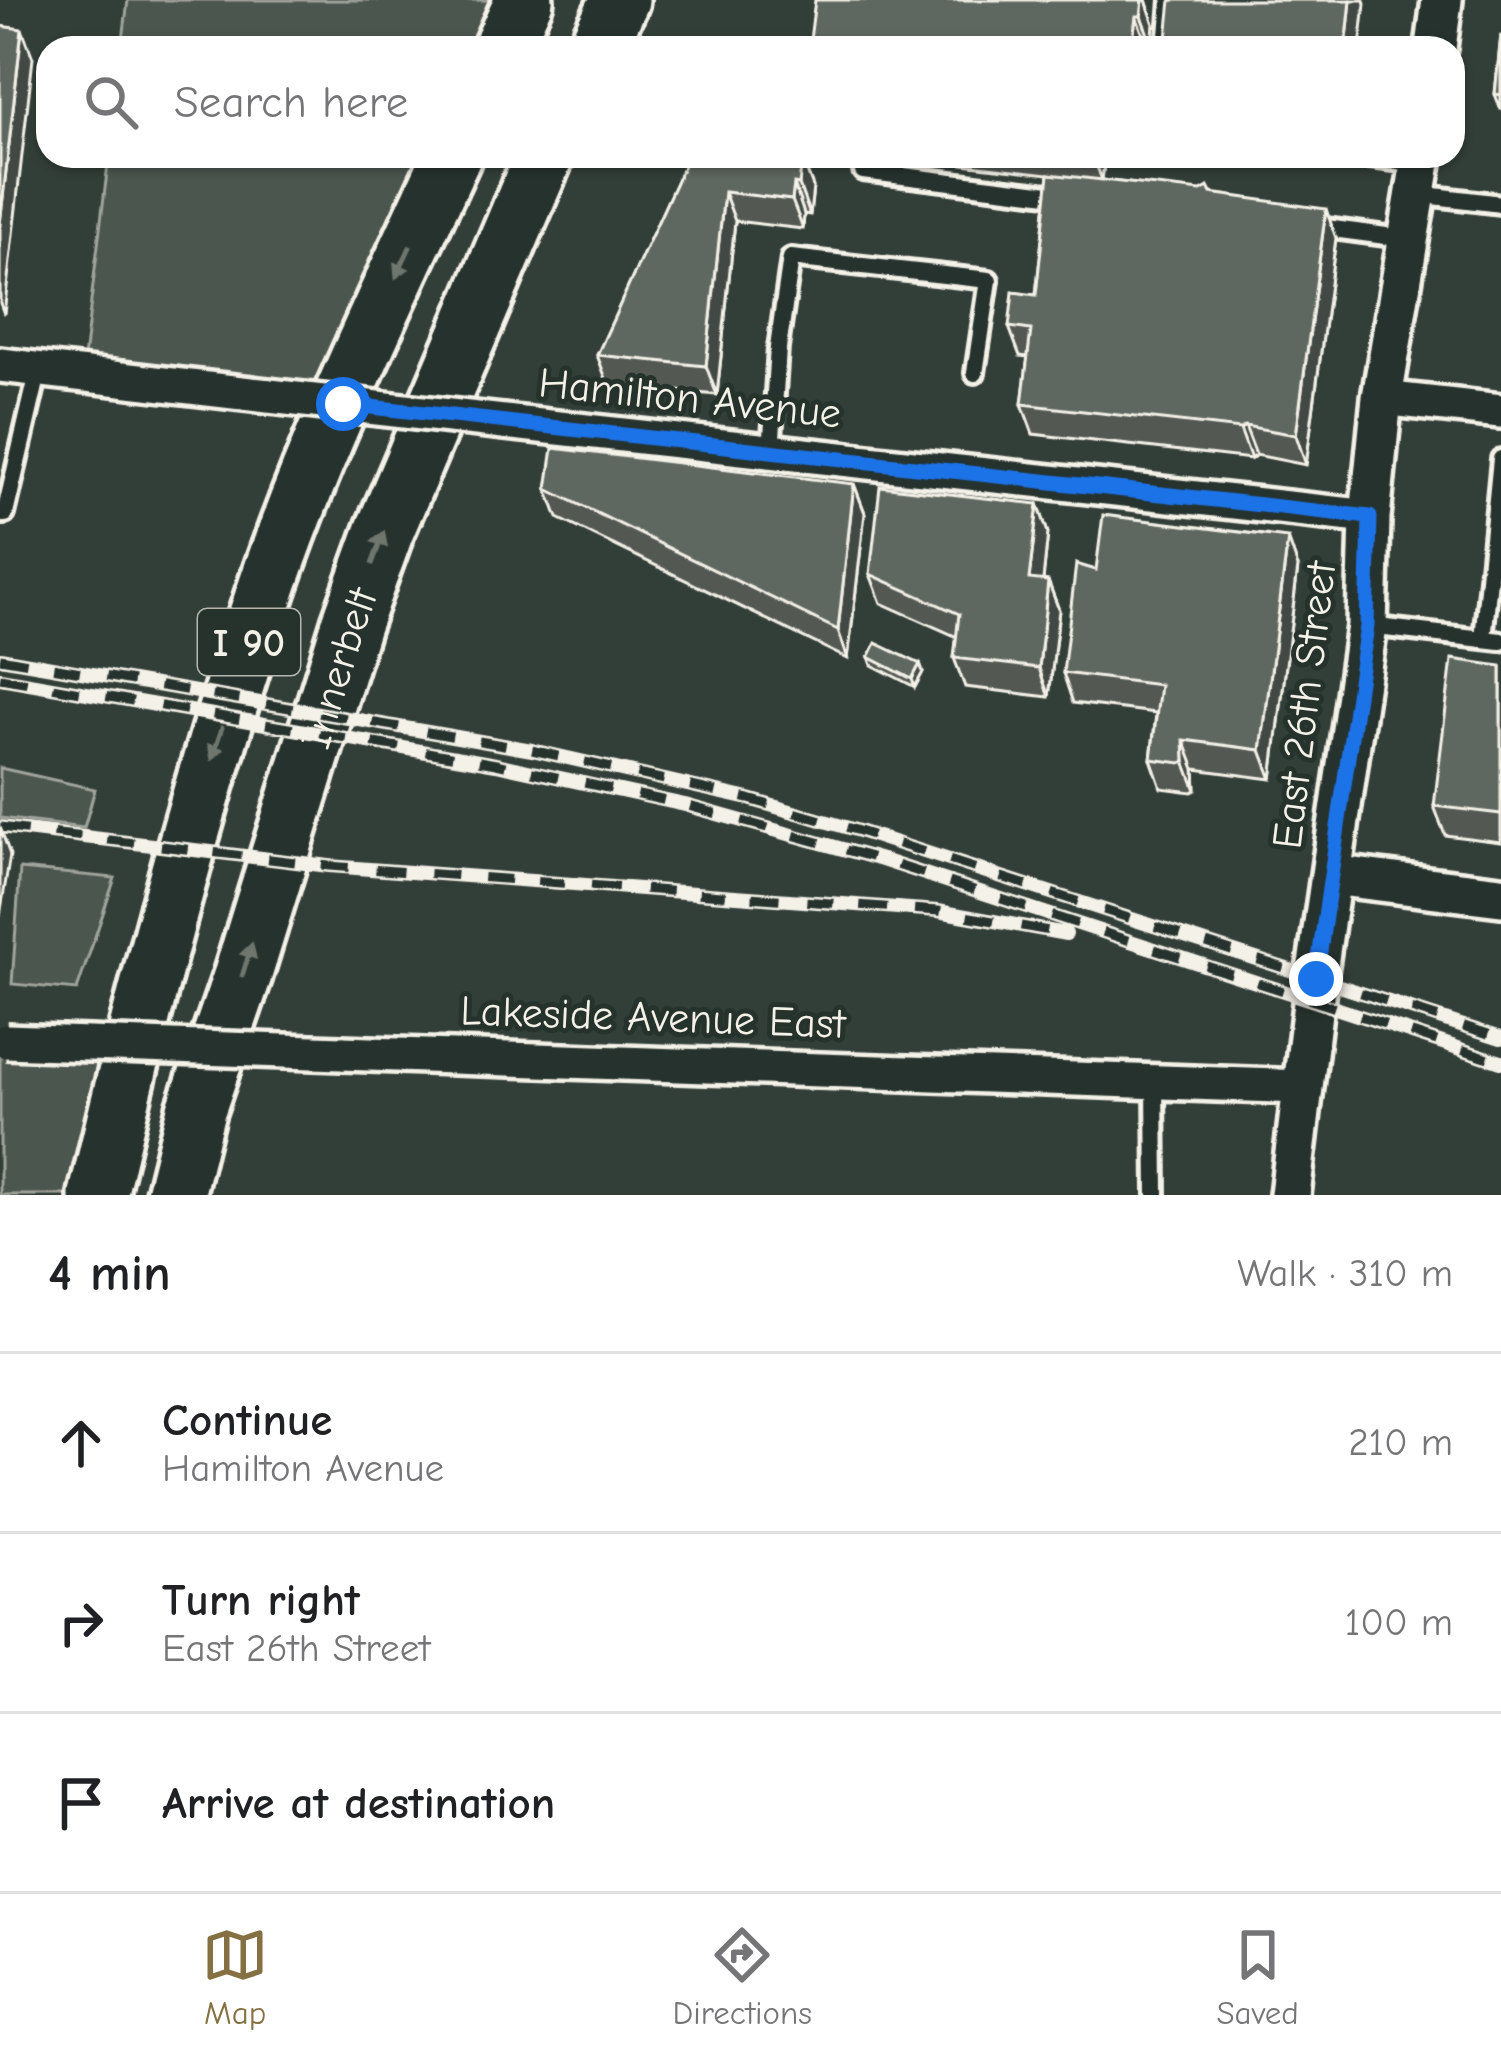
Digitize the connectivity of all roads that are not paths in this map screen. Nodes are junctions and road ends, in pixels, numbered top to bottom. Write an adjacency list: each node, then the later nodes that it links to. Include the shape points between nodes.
1 (524, 0): 5 (highway)
2 (620, 0): 6 (highway)
3 (1171, 0): 7 (lane)
4 (1442, 0): 8 (street)
5 (508, 36)
6 (602, 36)
7 (1168, 36)
8 (1438, 36)
9 (447, 168): 34 (highway, I 90, one-way to 34, via 270,578 211,761)
10 (539, 168): 33 (highway, Innerbelt / I 90, one-way to 10, via 385,530)
11 (1420, 171): 14 (lane); 16 (street, East 26th Street)
12 (863, 172): 13 (lane)
13 (1094, 200)
14 (1501, 204)
15 (1302, 225): 16 (lane)
16 (1409, 238): 20 (street, East 26th Street)
17 (0, 364): 18 (street, Hamilton Avenue)
18 (39, 369): 22 (street, Hamilton Avenue, bridge); 24 (lane)
19 (975, 373): 22 (lane, via 989,280 790,258)
20 (1382, 398): 21 (street); 25 (street, East 26th Street)
21 (1501, 411)
22 (771, 452): 25 (street, Hamilton Avenue)
23 (1501, 460): 27 (lane)
24 (0, 514)
25 (1370, 517): 26 (street, East 26th Street)
26 (1367, 626): 27 (lane); 28 (street, East 26th Street)
27 (1492, 640)
28 (1331, 875): 29 (street); 32 (street, East 26th Street)
29 (1501, 896)
30 (3, 1041): 31 (street, Lakeside Avenue East, bridge)
31 (1155, 1082): 32 (street, Lakeside Avenue East); 37 (lane)
32 (1303, 1087): 38 (street, East 26th Street)
33 (196, 1110): 35 (highway, Innerbelt / I 90); 36 (highway)
34 (98, 1180)
35 (175, 1195)
36 (211, 1195)
37 (1156, 1195)
38 (1290, 1195)

